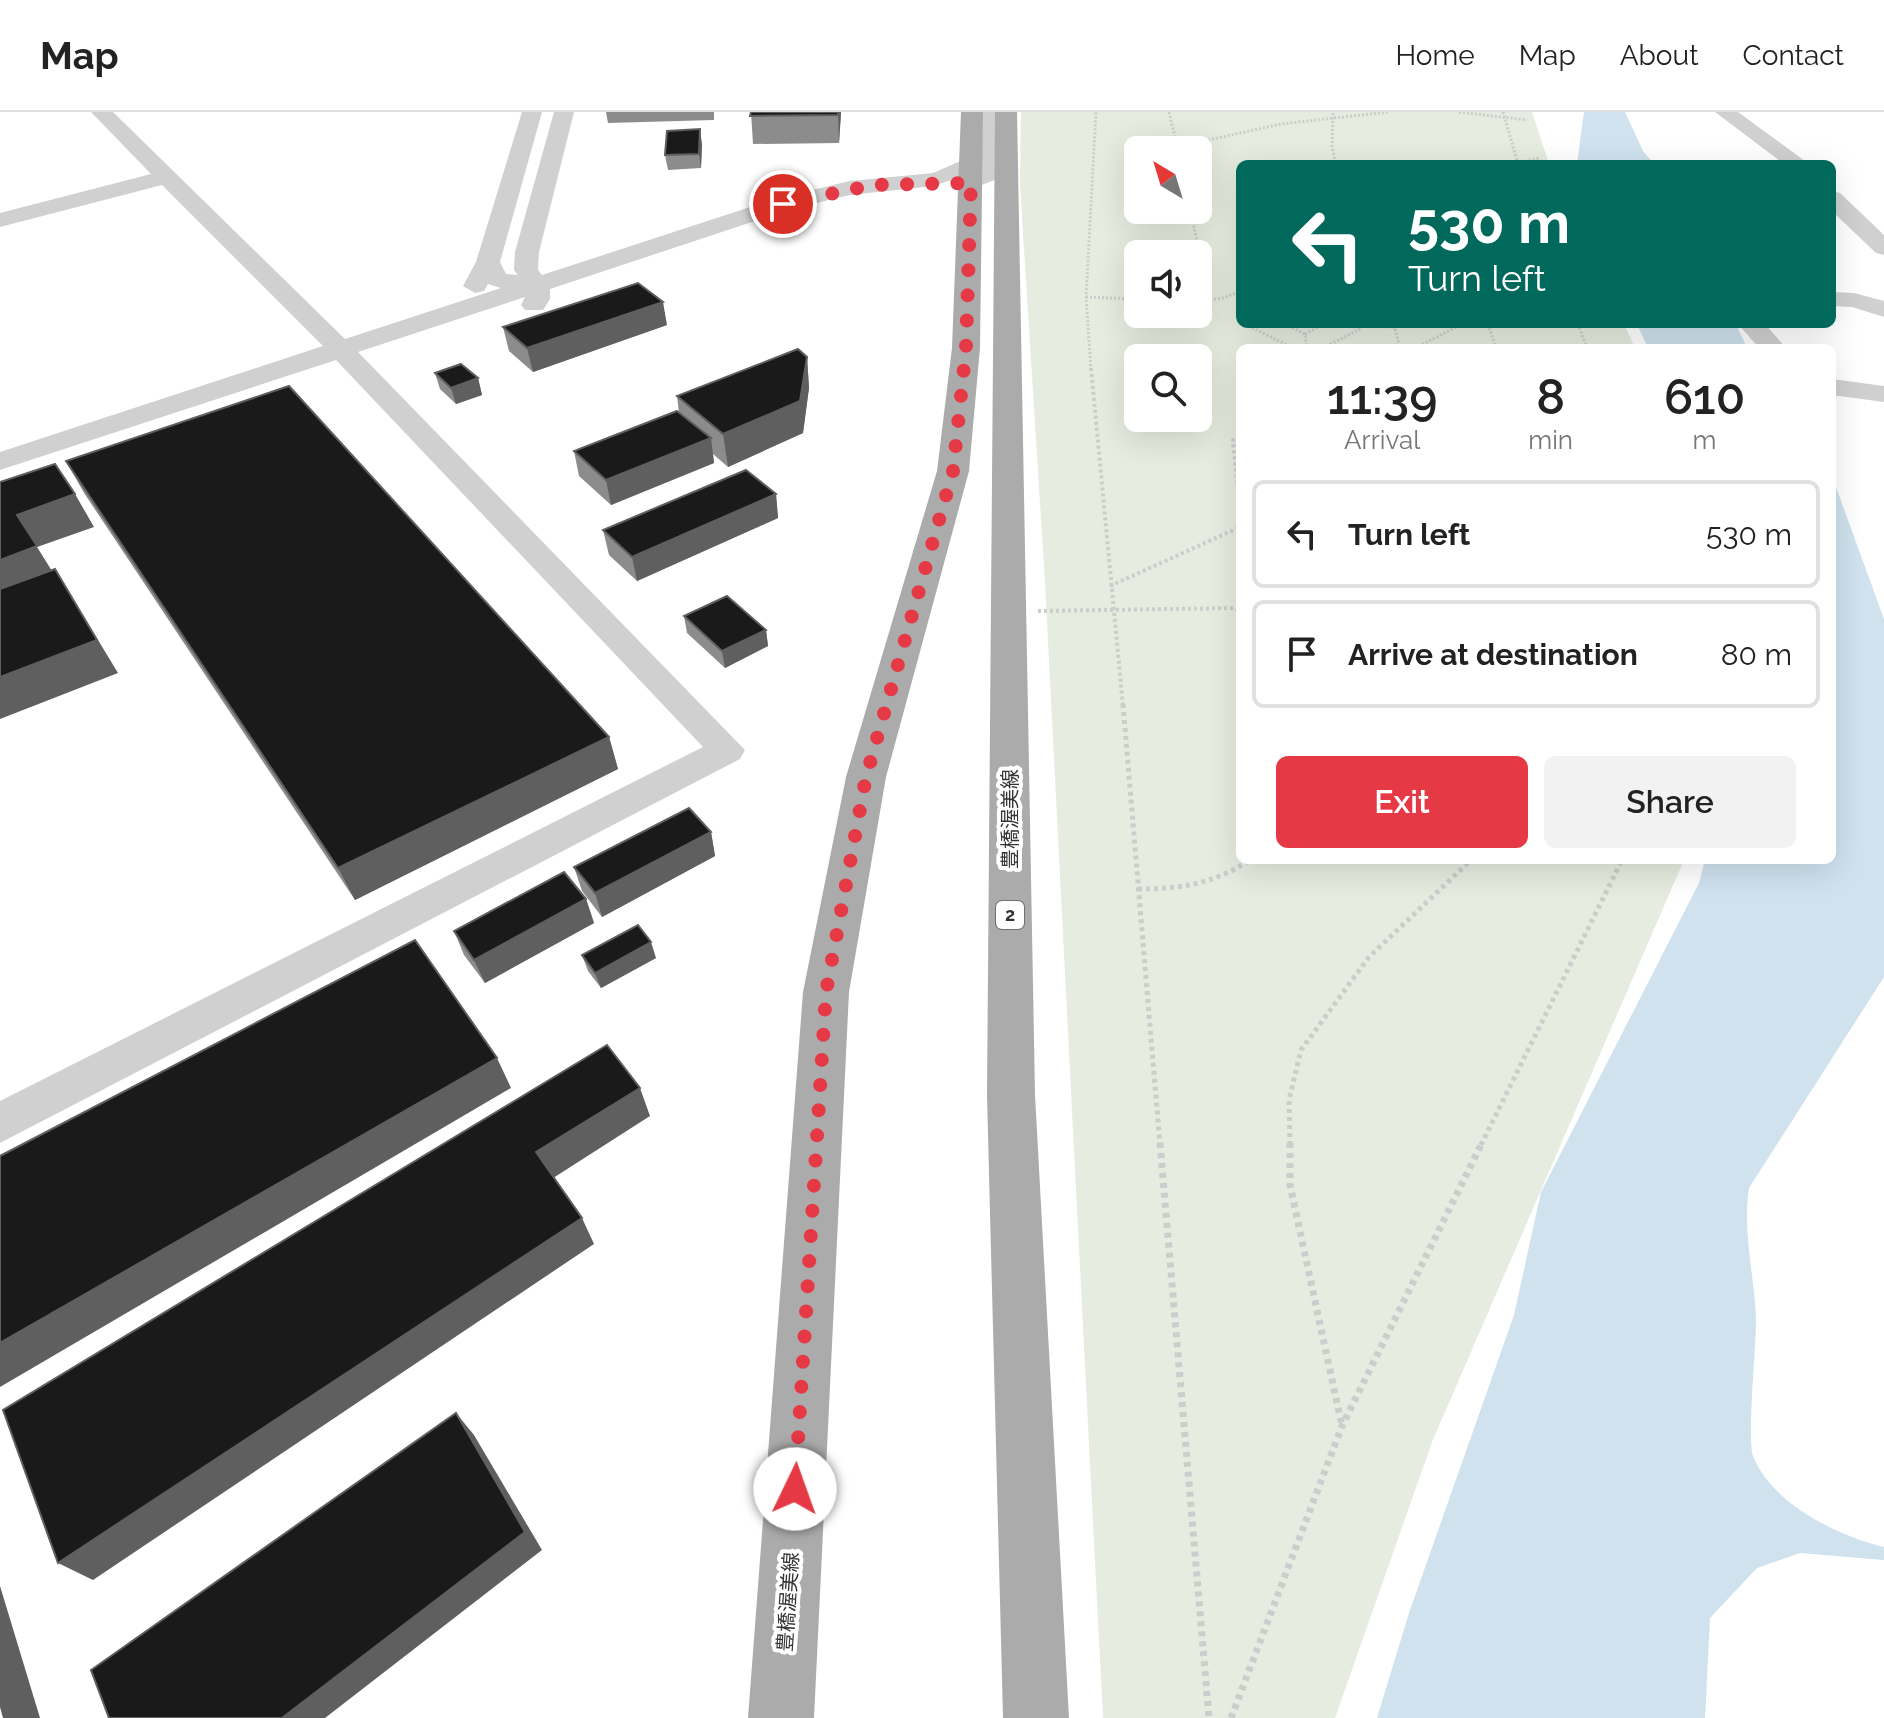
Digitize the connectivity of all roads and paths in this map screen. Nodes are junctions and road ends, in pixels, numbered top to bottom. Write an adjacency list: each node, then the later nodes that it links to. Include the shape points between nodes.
1 (532, 112): 29 (street)
2 (564, 112): 28 (street)
3 (972, 112): 24 (main road, 豊橋渥美線 / 2)
4 (993, 112): 24 (street, via 992,166)
5 (1006, 112): 24 (main road, 豊橋渥美線 / 2)
6 (1096, 112): 34 (path)
7 (1169, 112): 15 (path)
8 (1388, 112): 12 (path)
9 (1459, 112): 13 (path)
10 (1725, 112): 21 (street)
11 (94, 113): 22 (street)
12 (1332, 114): 16 (path); 18 (path)
13 (1503, 114): 14 (path); 19 (path)
14 (1527, 120)
15 (1175, 136)
16 (1212, 138)
17 (1539, 158): 20 (path)
18 (1336, 160)
19 (1517, 160)
20 (1531, 160)
21 (1792, 160)
22 (166, 177): 26 (street); 53 (street)
23 (926, 188): 24 (street); 24 (street, via 951,197); 30 (street, via 866,197)
24 (980, 190): 31 (street, via 893,183 794,201); 64 (main road, 豊橋渥美線 / 2); 71 (main road, 豊橋渥美線 / 2, via 953,471 866,777 826,992)
25 (1836, 202): 27 (street)
26 (0, 220)
27 (1884, 248)
28 (527, 252): 31 (street, via 545,271); 32 (street, via 526,270)
29 (488, 262): 32 (street, via 491,276 501,281); 40 (street, via 468,297)
30 (663, 263): 32 (street, via 567,284); 39 (street)
31 (581, 270): 32 (street)
32 (537, 285): 39 (street, via 538,299); 40 (street)
33 (1236, 292): 37 (path)
34 (1086, 297): 35 (path); 61 (path)
35 (1124, 298)
36 (1836, 299): 38 (street)
37 (1212, 301)
38 (1884, 309)
39 (527, 310): 53 (street)
40 (436, 318): 53 (street)
41 (1253, 328): 48 (path)
42 (1293, 328): 47 (path)
43 (1316, 328): 47 (path)
44 (1362, 328): 50 (path)
45 (1454, 328): 51 (path)
46 (1755, 328): 52 (street)
47 (1305, 334): 49 (path)
48 (1285, 344)
49 (1306, 344)
50 (1331, 344)
51 (1423, 344)
52 (1769, 344)
53 (349, 358): 57 (street); 59 (street); 69 (street, via 727,750)
54 (1836, 388): 55 (street)
55 (1884, 394)
56 (1236, 439): 58 (path)
57 (0, 461)
58 (1236, 470)
59 (0, 487)
60 (1236, 529): 61 (path)
61 (1110, 586): 62 (path)
62 (1115, 609): 63 (path); 64 (path); 68 (path)
63 (1236, 609)
64 (1009, 612): 72 (main road, 豊橋渥美線 / 2, via 1011,1095)
65 (1244, 864): 68 (path, via 1195,889)
66 (1467, 864): 70 (path, via 1369,957 1301,1050 1289,1100 1290,1185)
67 (1620, 864): 70 (path)
68 (1138, 889): 73 (path)
69 (0, 1123)
70 (1342, 1426): 74 (path)
71 (781, 1718)
72 (1036, 1718)
73 (1209, 1718)
74 (1231, 1718)

